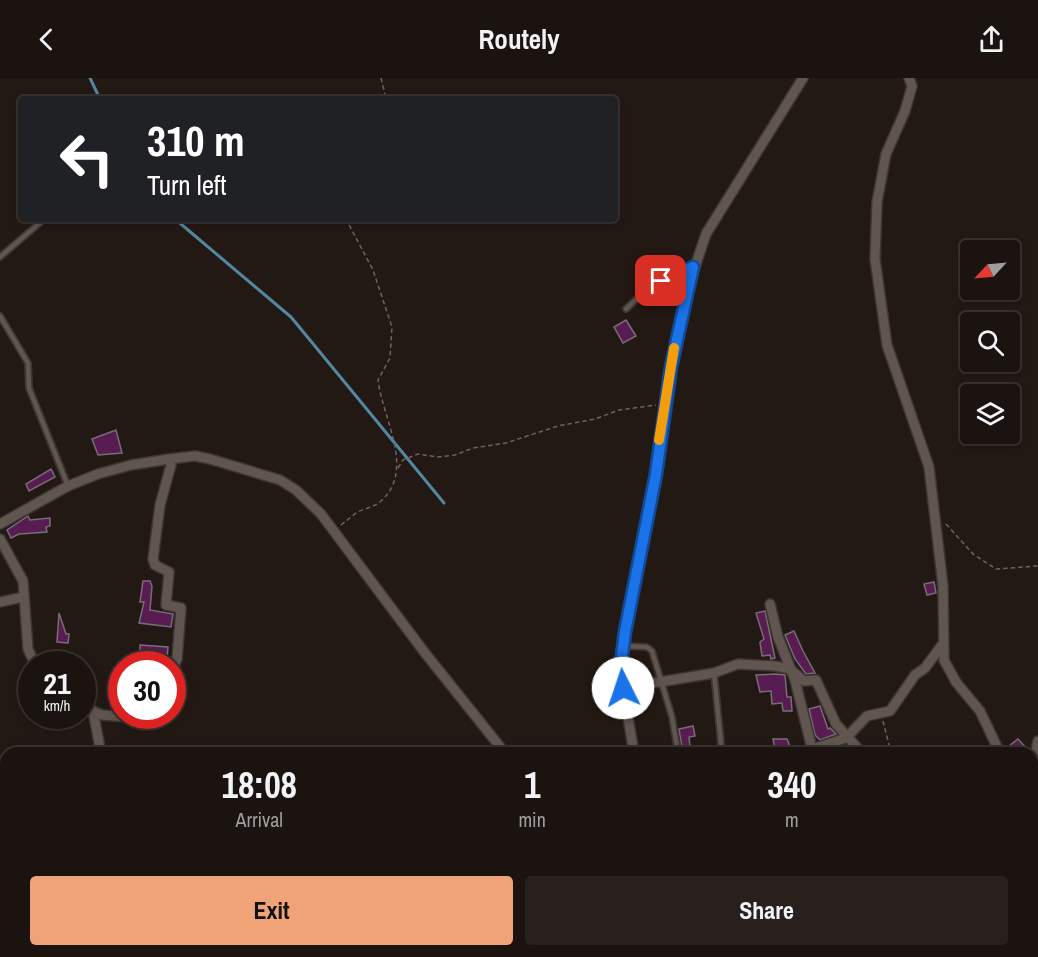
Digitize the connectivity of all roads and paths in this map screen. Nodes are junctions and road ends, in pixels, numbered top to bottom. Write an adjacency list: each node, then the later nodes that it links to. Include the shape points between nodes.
1 (381, 78): 4 (path)
2 (803, 78): 8 (street, via 706,234)
3 (909, 78): 15 (street, via 912,86 886,154 880,183 875,259 887,345 928,467)
4 (385, 96)
5 (41, 222): 7 (lane)
6 (348, 222): 13 (path, via 373,270 392,327 390,358 378,380)
7 (0, 257)
8 (693, 267): 9 (lane, via 647,289); 11 (street)
9 (626, 309)
10 (0, 316): 14 (lane, via 28,363 29,388)
11 (665, 400): 13 (path, via 460,454 418,454 404,460); 24 (street, via 656,474)
12 (169, 459): 14 (street, via 131,465); 17 (street, via 195,456 280,480 313,506); 26 (street, via 153,559 155,565 169,572 166,605 181,608)
13 (398, 468): 17 (path, via 382,500 357,512)
14 (68, 486): 16 (street)
15 (936, 520): 19 (path, via 996,569); 23 (street, via 943,586)
16 (0, 524)
17 (334, 531): 35 (street)
18 (0, 539): 20 (street, via 21,574)
19 (1038, 566)
20 (24, 597): 21 (street); 25 (street)
21 (0, 602)
22 (770, 604): 27 (street)
23 (943, 643): 31 (street, via 915,675 895,707); 43 (street, via 944,660 980,711)
24 (623, 646): 29 (lane, via 647,647 652,651); 30 (street)
25 (28, 651)
26 (178, 651)
27 (790, 669): 28 (street, via 738,664); 33 (street, via 804,681 816,680); 39 (street)
28 (714, 673): 29 (street); 38 (lane)
29 (660, 683): 30 (street); 37 (lane)
30 (623, 688): 36 (street)
31 (879, 712): 33 (street, via 862,719); 42 (path)
32 (96, 727): 34 (street)
33 (846, 738): 40 (street); 41 (street)
34 (100, 747)
35 (499, 747)
36 (633, 747)
37 (677, 747)
38 (721, 747)
39 (811, 747)
40 (822, 747)
41 (856, 747)
42 (890, 747)
43 (997, 747)

